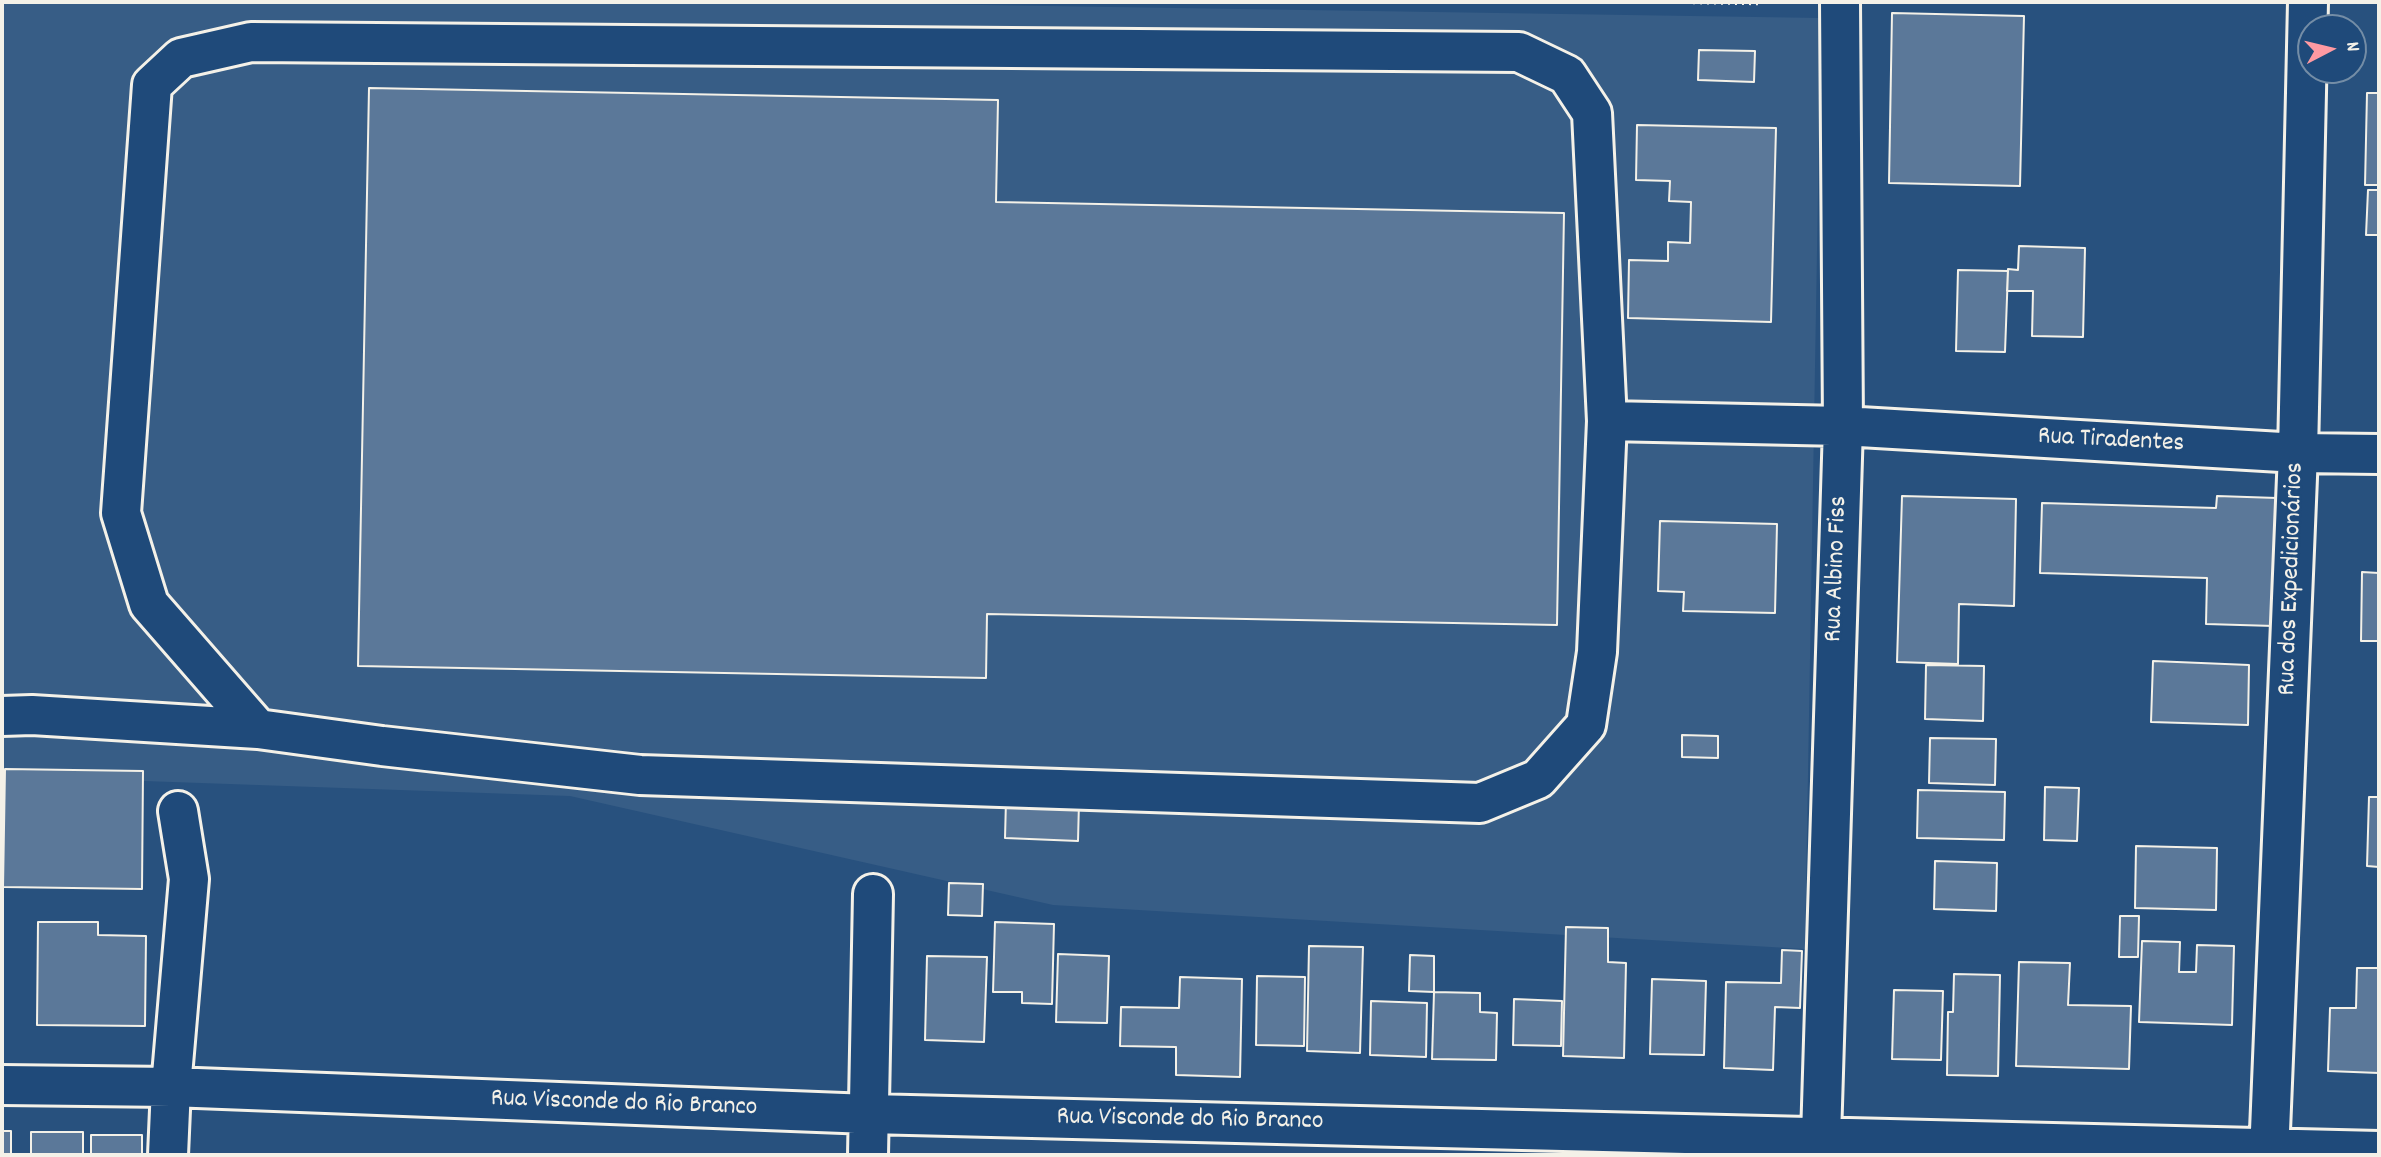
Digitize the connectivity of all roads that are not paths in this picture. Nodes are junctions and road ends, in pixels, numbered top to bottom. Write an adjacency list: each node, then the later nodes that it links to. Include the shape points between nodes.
1 (1840, 2): 4 (street, Rua Albino Fiss)
2 (2308, 2): 5 (street, Rua dos Expedicionários)
3 (1607, 421): 4 (street, Rua Tiradentes); 8 (street, via 1597,652 1586,725 1538,779 1480,803 640,775); 8 (street, via 1592,113 1567,75 1519,52 251,41 181,58 152,85 121,513 149,604)
4 (1843, 426): 5 (street, Rua Tiradentes); 14 (street, Rua Albino Fiss)
5 (2298, 453): 6 (street, Rua Tiradentes); 16 (street, Rua dos Expedicionários)
6 (2379, 454)
7 (2, 716): 8 (street)
8 (258, 729)
9 (178, 811): 12 (street, via 189,879)
10 (873, 894): 13 (street)
11 (2, 1085): 12 (street, Rua Visconde do Rio Branco)
12 (171, 1087): 13 (street, Rua Visconde do Rio Branco); 18 (street)
13 (869, 1114): 15 (street, Rua Visconde do Rio Branco); 19 (street)
14 (1821, 1137): 15 (street, Rua Visconde do Rio Branco); 16 (street, Rua Visconde do Rio Branco)
15 (1578, 1143)
16 (2269, 1151): 17 (street, Rua Visconde do Rio Branco)
17 (2379, 1151)
18 (168, 1155)
19 (868, 1155)

